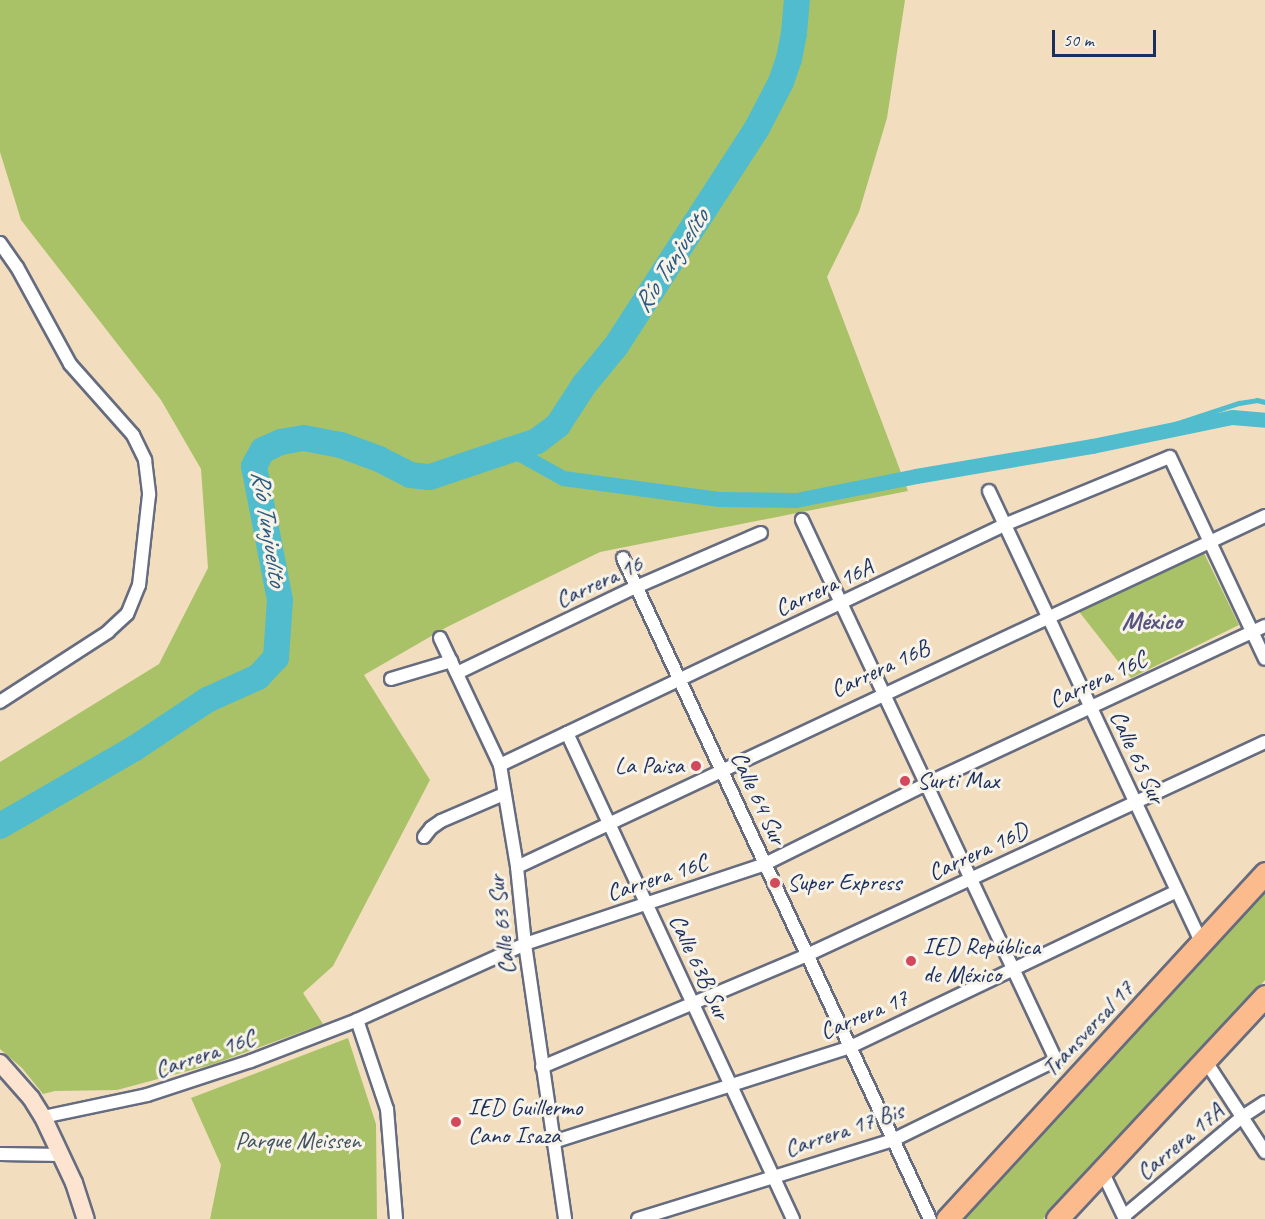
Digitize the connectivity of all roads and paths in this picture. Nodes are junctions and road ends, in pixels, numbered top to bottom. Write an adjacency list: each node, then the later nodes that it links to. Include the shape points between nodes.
1 (0, 243): 21 (street, via 70,364 133,435 145,460 149,495 139,585 127,614 108,632)
2 (989, 490): 5 (street, Calle 65 Sur)
3 (1265, 516): 7 (street, Carrera 16B)
4 (802, 520): 10 (street)
5 (1004, 525): 7 (street, Carrera 16A, via 1170,456); 10 (street, Carrera 16A); 11 (street, Calle 65 Sur)
6 (761, 533): 9 (street, Carrera 16)
7 (1210, 540): 11 (street, Carrera 16B); 13 (street)
8 (623, 558): 9 (street, Calle 64 Sur)
9 (636, 587): 17 (street, Carrera 16); 19 (street, Calle 64 Sur)
10 (841, 603): 19 (street, Carrera 16A); 20 (street)
11 (1047, 617): 20 (street, Carrera 16B); 22 (street, Calle 65 Sur)
12 (1265, 626): 13 (street, Carrera 16C)
13 (1252, 632): 15 (street); 22 (street, Carrera 16C)
14 (440, 638): 16 (street, Calle 63 Sur)
15 (1265, 659)
16 (451, 661): 17 (street, Calle 63 Sur); 18 (street)
17 (457, 673): 25 (street, Calle 63 Sur)
18 (391, 679)
19 (679, 680): 23 (street, Carrera 16A); 26 (street, Calle 64 Sur)
20 (884, 694): 26 (street, Carrera 16B); 27 (street)
21 (0, 702)
22 (1090, 708): 27 (street, Carrera 16C); 29 (street, Calle 65 Sur)
23 (567, 734): 25 (street, Carrera 16A); 30 (street, Calle 63B Sur)
24 (1265, 742): 29 (street, Carrera 16D)
25 (500, 765): 28 (street, Calle 63 Sur)
26 (722, 771): 30 (street, Carrera 16B); 32 (street, Calle 64 Sur)
27 (926, 784): 32 (street, Carrera 16C); 35 (street)
28 (504, 794): 31 (street, via 441,821); 33 (street, Calle 63 Sur)
29 (1135, 802): 35 (street, Carrera 16D); 36 (street, Calle 65 Sur)
30 (609, 824): 33 (street, Carrera 16B); 37 (street, Calle 63B Sur)
31 (424, 837)
32 (765, 864): 37 (street, Carrera 16C); 40 (street, Calle 64 Sur)
33 (517, 867): 39 (street, Calle 63 Sur)
34 (1265, 873): 38 (highway, Transversal 17)
35 (971, 878): 40 (street, Carrera 16D); 41 (street)
36 (1177, 891): 38 (street, Calle 65 Sur); 41 (street, Carrera 17)
37 (646, 904): 39 (street, Carrera 16C); 43 (street, Calle 63B Sur)
38 (1202, 943): 67 (highway, Transversal 17)
39 (525, 944): 44 (street, Carrera 16C); 48 (street, Calle 63 Sur)
40 (807, 955): 43 (street, Carrera 16D); 45 (street, Calle 64 Sur)
41 (1013, 969): 45 (street, Carrera 17); 53 (street, Carrera 17 Bis, via 1056,1060)
42 (1265, 996): 46 (highway)
43 (693, 1003): 48 (street, Carrera 16D); 49 (street, Calle 63B Sur)
44 (357, 1020): 51 (street, Carrera 16C, via 147,1095); 62 (street, via 387,1109)
45 (850, 1047): 49 (street, Carrera 17); 53 (street, Calle 64 Sur)
46 (1205, 1060): 52 (street); 58 (highway)
47 (0, 1063): 51 (street)
48 (542, 1067): 54 (street, Calle 63 Sur)
49 (731, 1085): 54 (street, Carrera 17); 59 (street, Calle 63B Sur)
50 (1265, 1102): 52 (street, Carrera 17A)
51 (43, 1117): 57 (street)
52 (1242, 1117): 55 (street); 60 (street, Carrera 17A)
53 (893, 1140): 59 (street, Carrera 17 Bis); 66 (street, Calle 64 Sur)
54 (553, 1142): 63 (street, Calle 63 Sur)
55 (1265, 1152)
56 (0, 1154): 57 (street)
57 (62, 1155): 61 (street)
58 (1102, 1171): 60 (street); 68 (highway)
59 (774, 1177): 64 (street, Carrera 17 Bis); 65 (street, Calle 63B Sur)
60 (1125, 1218)
61 (86, 1219)
62 (396, 1219)
63 (565, 1219)
64 (638, 1219)
65 (793, 1219)
66 (930, 1219)
67 (947, 1219)
68 (1057, 1219)

